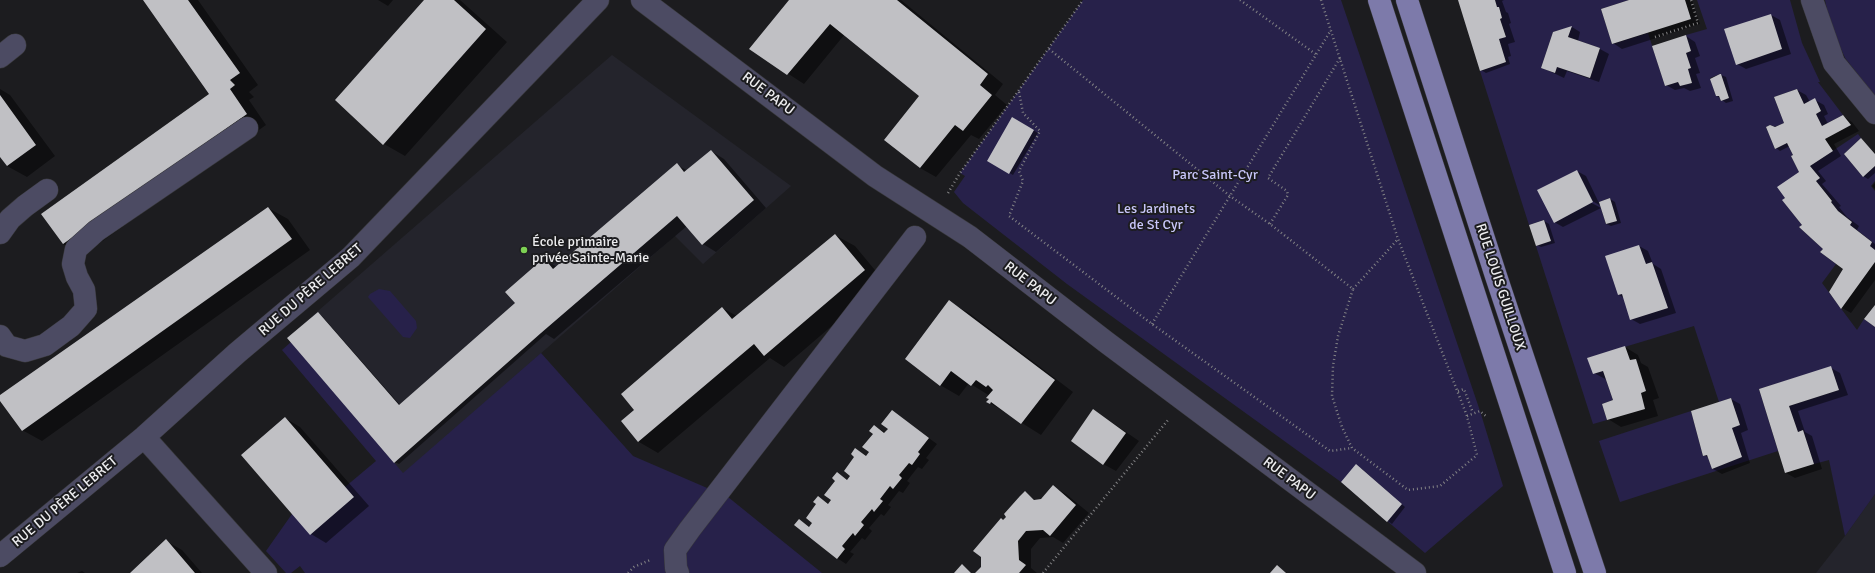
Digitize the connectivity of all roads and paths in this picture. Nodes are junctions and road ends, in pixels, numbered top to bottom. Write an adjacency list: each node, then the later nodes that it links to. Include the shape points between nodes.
1 (598, 0): 31 (street, RUE DU PÈRE LEBRET, via 351,257 237,353)
2 (642, 0): 20 (street, RUE PAPU, via 875,176)
3 (1083, 0): 12 (path)
4 (1240, 0): 13 (path)
5 (1321, 0): 10 (path)
6 (1379, 0): 40 (main road, RUE LOUIS GUILLOUX)
7 (1407, 0): 41 (main road, RUE LOUIS GUILLOUX)
8 (1691, 0): 11 (path, via 1698,23)
9 (1812, 0): 16 (street, via 1834,63)
10 (1331, 30): 13 (path); 14 (path)
11 (1654, 37)
12 (1049, 49): 15 (path); 19 (path)
13 (1317, 54): 19 (path)
14 (1340, 58): 21 (path, via 1268,178 1287,191 1288,195); 24 (path)
15 (1019, 92): 20 (path); 26 (path, via 1023,113 1040,131 1019,171 1023,180 1009,216)
16 (1875, 113)
17 (247, 128): 27 (street, via 96,231 76,249 72,264 84,290 86,310 71,326 45,345 25,351 7,346)
18 (47, 190): 22 (street, via 10,219)
19 (1230, 196): 21 (path); 26 (path)
20 (933, 213): 29 (street, RUE PAPU, via 970,237)
21 (1270, 224): 25 (path)
22 (0, 233)
23 (915, 237): 38 (street, via 675,550)
24 (1398, 239): 25 (path); 28 (path)
25 (1353, 289): 32 (path, via 1338,336 1332,396)
26 (1152, 324): 32 (path, via 1330,451)
27 (0, 336)
28 (1458, 391): 30 (path); 30 (path, via 1464,389 1473,413)
29 (1184, 401): 35 (street, RUE PAPU); 39 (path)
30 (1467, 416): 32 (path, via 1477,455 1440,486 1408,490)
31 (144, 437): 33 (street, RUE DU PÈRE LEBRET); 36 (street)
32 (1352, 448)
33 (0, 556)
34 (634, 567): 37 (path)
35 (1413, 572)
36 (266, 573)
37 (628, 573)
38 (678, 573)
39 (1043, 573)
40 (1565, 573)
41 (1595, 573)

